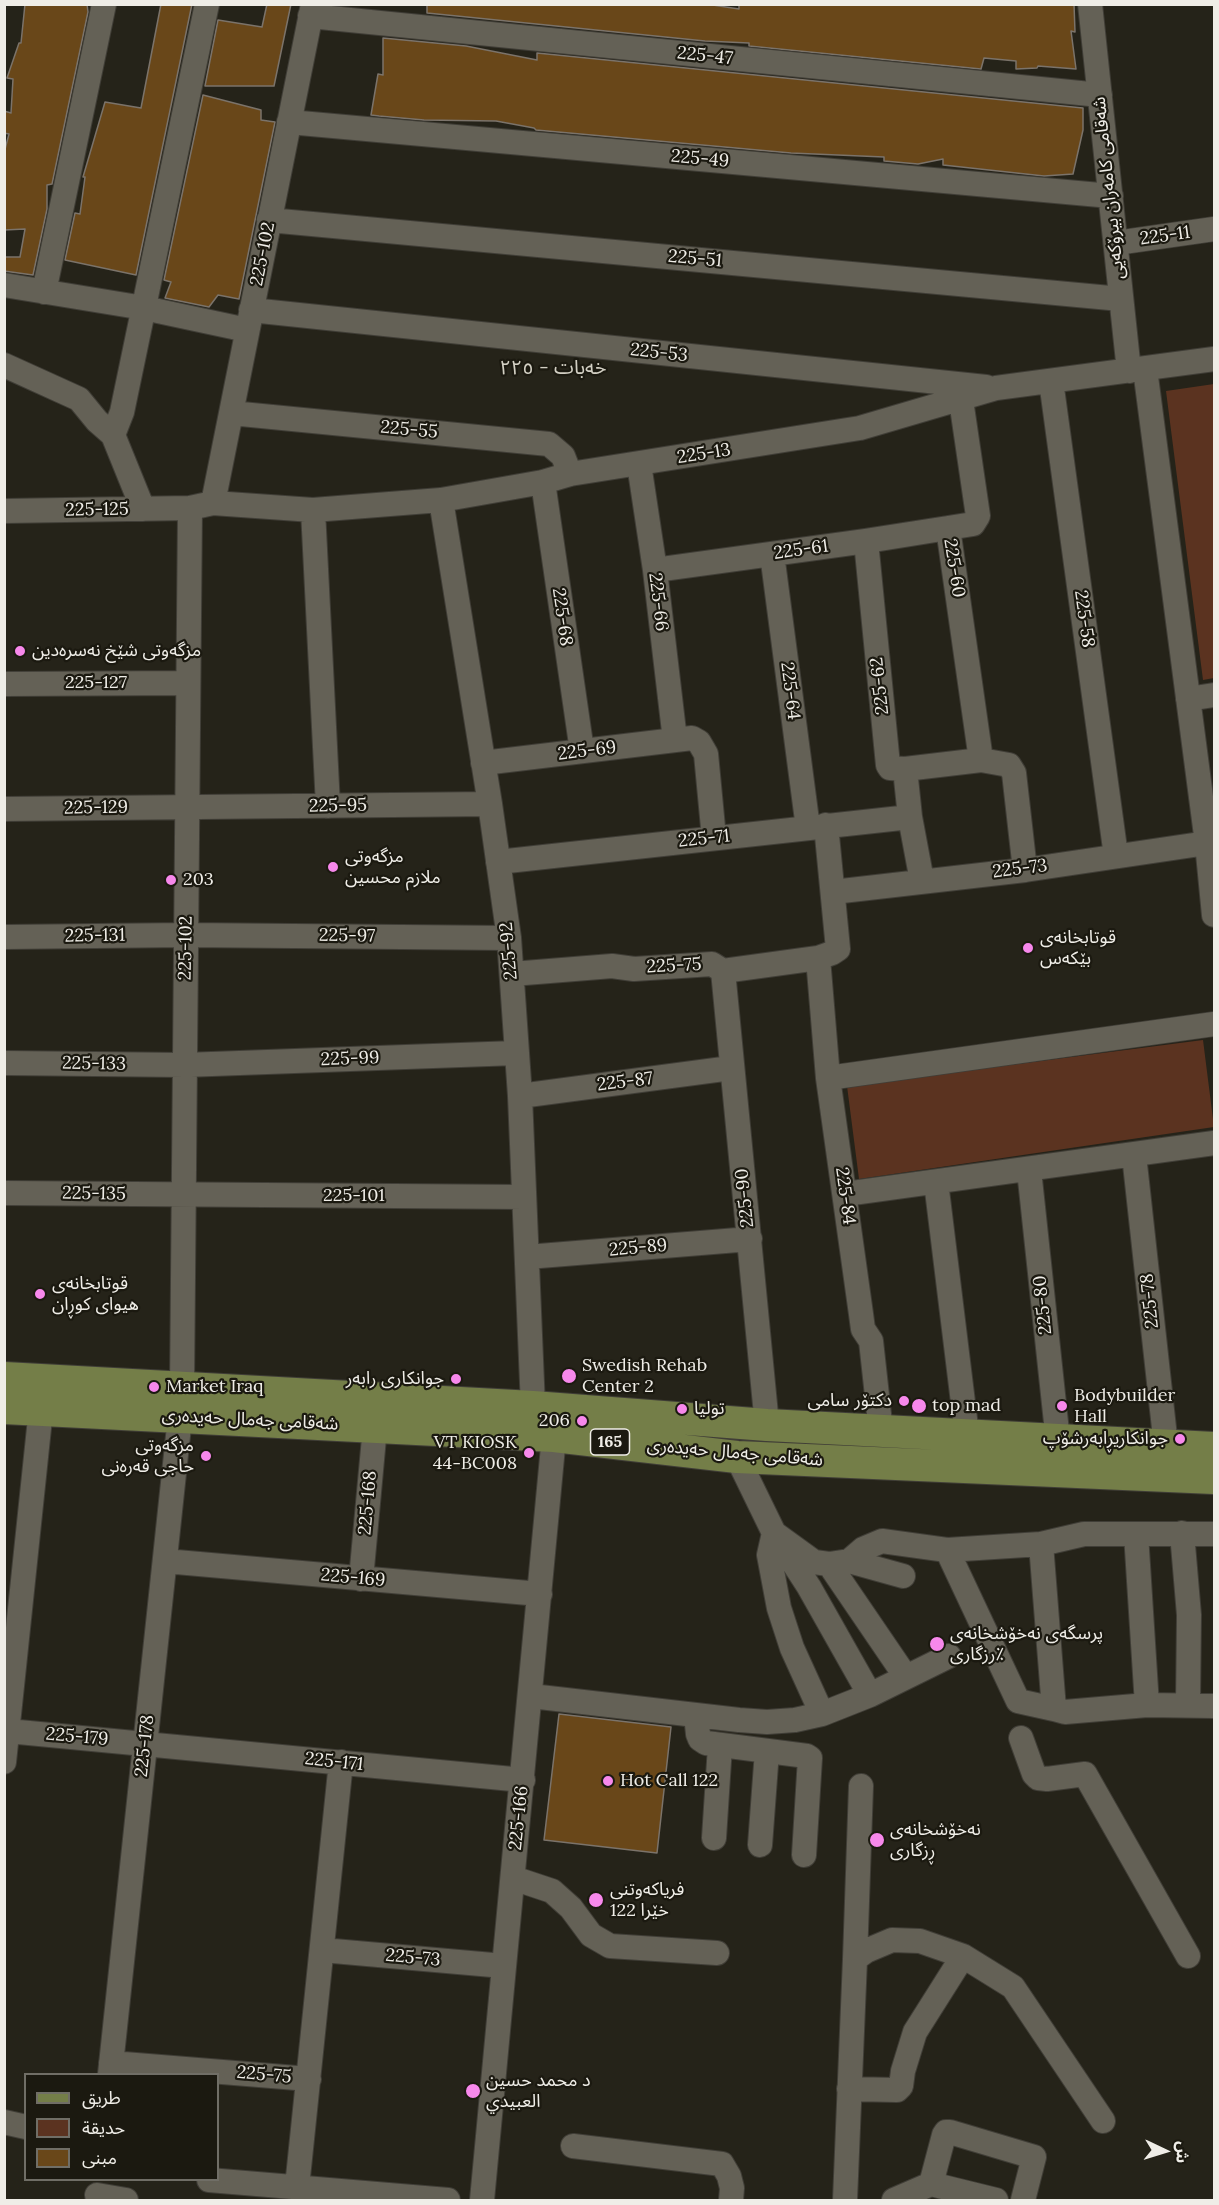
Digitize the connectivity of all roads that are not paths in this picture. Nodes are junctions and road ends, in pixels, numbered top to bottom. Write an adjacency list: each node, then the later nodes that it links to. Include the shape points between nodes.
1 (104, 4): 12 (street)
2 (207, 4): 14 (street)
3 (1090, 4): 5 (street, شه‌قامی كامەران بیرۆكەیی)
4 (311, 10): 5 (street, 225-47); 6 (street, 225-102)
5 (1100, 95): 7 (street, شه‌قامی كامەران بیرۆكەیی)
6 (289, 122): 7 (street, 225-49); 8 (street, 225-102)
7 (1111, 196): 10 (street, شه‌قامی كامەران بیرۆكەیی)
8 (269, 220): 13 (street, 225-51); 15 (street, 225-102)
9 (1215, 229): 10 (street, 225-11)
10 (1116, 243): 13 (street, شه‌قامی كامەران بیرۆكەیی)
11 (4, 285): 12 (street, 225-53)
12 (44, 292): 14 (street, 225-53)
13 (1121, 299): 18 (street, شه‌قامی كامەران بیرۆكەیی)
14 (144, 308): 15 (street, 225-53); 23 (street, via 122,412)
15 (249, 320): 20 (street, 225-53); 22 (street, 225-102)
16 (1215, 359): 18 (street, 225-13)
17 (4, 365): 23 (street, via 80,399)
18 (1137, 370): 19 (street, 225-13); 39 (street, شه‌قامی كامەران بیرۆكەیی)
19 (1051, 381): 20 (street, 225-13); 53 (street, 225-58)
20 (996, 388): 21 (street, 225-13)
21 (961, 400): 24 (street, 225-13, via 861,428); 32 (street, 225-60, via 978,516 973,524)
22 (231, 413): 25 (street, 225-55, via 549,444 562,456); 28 (street, 225-102)
23 (113, 435): 29 (street)
24 (639, 464): 25 (street, 225-13); 35 (street, 225-66)
25 (570, 474): 26 (street, 225-13)
26 (543, 482): 27 (street, 225-13); 41 (street, 225-68)
27 (441, 501): 30 (street, 225-13); 43 (street, 225-92)
28 (201, 505): 29 (street, 225-125); 30 (street, 225-13); 36 (street, 225-102)
29 (143, 509): 31 (street, 225-125)
30 (313, 510): 46 (street)
31 (4, 511)
32 (948, 528): 33 (street, 225-61); 42 (street, 225-60)
33 (866, 541): 34 (street, 225-61); 44 (street, 225-62, via 888,766)
34 (772, 554): 35 (street, 225-61); 50 (street, 225-64)
35 (654, 570): 40 (street, 225-66)
36 (188, 683): 37 (street, 225-127); 47 (street, 225-102)
37 (4, 684)
38 (1215, 695): 39 (street)
39 (1188, 699): 51 (street, شه‌قامی كامەران بیرۆكەیی)
40 (684, 739): 41 (street, 225-69); 52 (street, via 699,742 706,754)
41 (582, 751): 43 (street, 225-69)
42 (981, 760): 44 (street); 55 (street, via 1009,765 1014,773)
43 (483, 763): 45 (street, 225-92)
44 (905, 769): 49 (street)
45 (489, 804): 46 (street, 225-95); 54 (street, 225-92)
46 (328, 806): 47 (street, 225-95)
47 (187, 807): 48 (street, 225-129); 59 (street, 225-102)
48 (4, 809)
49 (910, 817): 50 (street, 225-71); 56 (street)
50 (817, 827): 52 (street, 225-71); 57 (street, 225-64)
51 (1209, 834): 53 (street, 225-73); 58 (street, شه‌قامی كامەران بیرۆكەیی)
52 (714, 838): 54 (street, 225-71)
53 (1116, 856): 55 (street, 225-73)
54 (498, 862): 61 (street, 225-92)
55 (1025, 870): 56 (street, 225-73)
56 (922, 881): 57 (street, 225-73)
57 (833, 892): 62 (street, 225-84, via 838,949)
58 (1215, 915)
59 (186, 935): 60 (street, 225-131); 61 (street, 225-97); 68 (street, 225-102)
60 (4, 937)
61 (509, 938): 64 (street, 225-92)
62 (825, 956): 63 (street, 225-75); 70 (street, 225-84)
63 (723, 971): 64 (street, 225-75, via 712,964); 69 (street, 225-90)
64 (512, 974): 66 (street, 225-92)
65 (1215, 1024): 70 (street)
66 (516, 1053): 68 (street, 225-99); 71 (street, 225-92)
67 (4, 1063): 68 (street, 225-133)
68 (184, 1065): 78 (street, 225-102)
69 (731, 1068): 71 (street, 225-87); 80 (street, 225-90)
70 (828, 1078): 77 (street, 225-84)
71 (520, 1096): 79 (street, 225-92)
72 (1215, 1143): 73 (street)
73 (1134, 1155): 74 (street); 94 (street, 225-78)
74 (1029, 1170): 75 (street); 92 (street, 225-80)
75 (936, 1182): 77 (street); 90 (street)
76 (4, 1193): 78 (street, 225-135)
77 (845, 1194): 89 (street, 225-84, via 863,1329 871,1341)
78 (184, 1196): 79 (street, 225-101); 83 (street, 225-102)
79 (524, 1197): 81 (street, 225-92)
80 (750, 1239): 81 (street, 225-89); 87 (street, 225-90)
81 (527, 1257): 84 (street, 225-92)
82 (4, 1378): 83 (main road, شەقامی جەمال حەیدەری / 165)
83 (181, 1402): 84 (main road, شەقامی جەمال حەیدەری / 165); 86 (main road, شەقامی جەمال حەیدەری / 165); 88 (main road, شەقامی جەمال حەیدەری / 165); 102 (street, 225-178)
84 (534, 1407): 87 (main road, شەقامی جەمال حەیدەری / 165)
85 (4, 1408): 86 (main road, شەقامی جەمال حەیدەری / 165)
86 (41, 1410): 101 (street)
87 (767, 1425): 89 (main road, شەقامی جەمال حەیدەری / 165)
88 (375, 1427): 91 (main road, شەقامی جەمال حەیدەری / 165); 105 (street, 225-168)
89 (881, 1432): 90 (main road, شەقامی جەمال حەیدەری / 165)
90 (967, 1435): 92 (main road, شەقامی جەمال حەیدەری / 165)
91 (554, 1436): 93 (main road, شەقامی جەمال حەیدەری / 165); 106 (street, 225-166)
92 (1058, 1441): 94 (main road, شەقامی جەمال حەیدەری / 165)
93 (737, 1457): 94 (main road, شەقامی جەمال حەیدەری / 165); 95 (street)
94 (1196, 1459)
95 (774, 1533): 103 (street, via 814,1563); 109 (street); 115 (street, via 769,1555 779,1608)
96 (1182, 1533): 97 (street); 98 (street); 112 (street, via 1189,1615)
97 (1136, 1534): 99 (street, via 1084,1534); 111 (street)
98 (1215, 1534)
99 (1041, 1544): 100 (street); 114 (street)
100 (947, 1550): 103 (street, via 882,1541); 114 (street, via 1018,1701)
101 (16, 1553): 117 (street)
102 (165, 1561): 105 (street, 225-169); 119 (street, 225-178)
103 (839, 1563): 104 (street); 108 (street)
104 (903, 1576)
105 (361, 1579): 106 (street, 225-169)
106 (540, 1594): 110 (street, 225-166)
107 (949, 1656): 108 (street)
108 (906, 1677): 109 (street)
109 (870, 1695): 115 (street)
110 (531, 1696): 116 (street); 124 (street, 225-166)
111 (1147, 1705): 112 (street); 114 (street, via 1065,1712)
112 (1188, 1705): 113 (street)
113 (1215, 1706)
114 (1054, 1709)
115 (822, 1714): 116 (street, via 767,1722)
116 (696, 1715): 120 (street, via 700,1739)
117 (8, 1731): 119 (street, 225-179); 122 (street)
118 (1021, 1738): 133 (street, via 1038,1778 1085,1774)
119 (146, 1744): 123 (street, 225-171); 136 (street, 225-178)
120 (720, 1746): 121 (street); 126 (street)
121 (767, 1751): 127 (street); 128 (street, via 810,1758)
122 (4, 1762)
123 (341, 1762): 124 (street, 225-171); 130 (street)
124 (523, 1780): 129 (street, 225-166)
125 (861, 1786): 134 (street)
126 (714, 1838)
127 (760, 1845)
128 (804, 1855)
129 (513, 1878): 131 (street, via 552,1891 591,1935 610,1946); 135 (street, 225-166)
130 (322, 1950): 135 (street, 225-73); 139 (street)
131 (717, 1953)
132 (963, 1956): 134 (street, via 920,1941 892,1940); 140 (street, via 915,2032 901,2086 897,2090); 141 (street, via 1013,1987)
133 (1188, 1956)
134 (855, 1959): 140 (street)
135 (504, 1966): 151 (street, 225-166)
136 (111, 2069): 137 (street, 225-75)
137 (190, 2073)
138 (219, 2074): 139 (street, 225-75)
139 (309, 2079): 147 (street)
140 (849, 2089): 153 (street)
141 (1103, 2121)
142 (4, 2122): 143 (street)
143 (24, 2127)
144 (573, 2146): 152 (street, via 722,2164 732,2188)
145 (219, 2181): 147 (street)
146 (931, 2184): 154 (street); 155 (street); 156 (street, via 944,2135 950,2132 1034,2157)
147 (297, 2187): 150 (street)
148 (97, 2192): 149 (street)
149 (126, 2200)
150 (448, 2200)
151 (482, 2200)
152 (731, 2200)
153 (845, 2200)
154 (894, 2200)
155 (996, 2200)
156 (1023, 2200)

